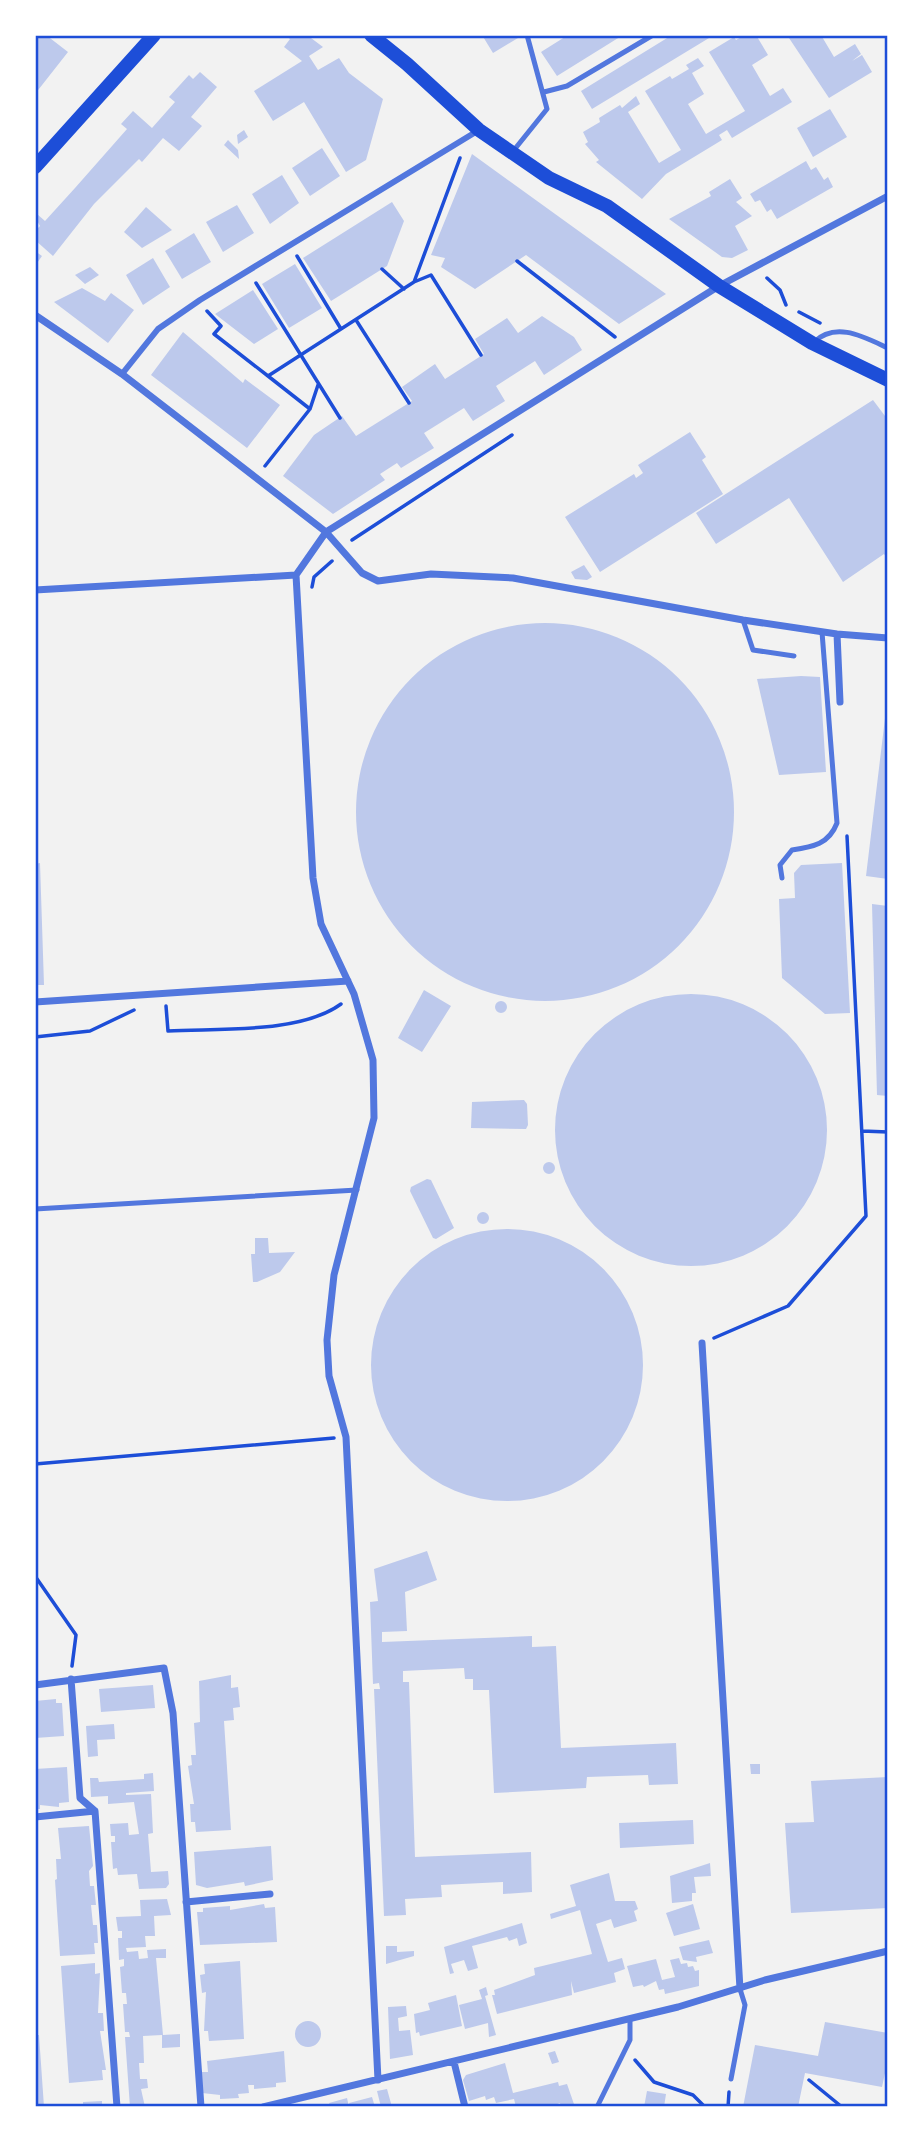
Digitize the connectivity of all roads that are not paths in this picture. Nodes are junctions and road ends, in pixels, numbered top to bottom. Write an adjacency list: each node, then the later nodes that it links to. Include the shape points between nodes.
1 (154, 35): 9 (main road)
2 (371, 35): 7 (main road)
3 (535, 35): 5 (lane)
4 (653, 35): 6 (lane, via 567,86)
5 (528, 37): 6 (lane)
6 (544, 92): 8 (lane, via 547,109)
7 (479, 131): 8 (main road); 15 (street, via 158,328)
8 (512, 153): 11 (main road, via 549,178 607,206)
9 (35, 167)
10 (888, 196): 11 (street)
11 (719, 286): 13 (main road); 17 (street)
12 (35, 315): 15 (street)
13 (812, 343): 14 (lane, via 832,331); 16 (main road)
14 (888, 348)
15 (122, 374): 17 (street)
16 (888, 380)
17 (326, 532): 18 (street); 20 (street, via 362,573 378,581 431,574 513,578)
18 (296, 575): 19 (street); 27 (street, via 313,878 321,924)
19 (35, 590)
20 (743, 620): 21 (street); 24 (lane, via 753,650)
21 (822, 632): 22 (street); 26 (lane, via 837,823 832,836 815,847 792,850 780,865)
22 (837, 634): 23 (street); 25 (street)
23 (888, 638)
24 (794, 656)
25 (840, 702)
26 (782, 878)
27 (348, 981): 28 (street); 29 (street, via 373,1060 374,1118)
28 (35, 1002)
29 (357, 1190): 30 (lane); 43 (street, via 334,1275 327,1340 331,1388 346,1437)
30 (35, 1209)
31 (702, 1343): 39 (street)
32 (71, 1679): 33 (street); 34 (street, via 80,1798); 37 (street, via 164,1668 173,1713)
33 (35, 1685)
34 (96, 1811): 35 (street); 44 (street)
35 (35, 1817)
36 (270, 1894): 37 (street)
37 (186, 1902): 45 (street)
38 (888, 1951): 39 (street)
39 (740, 1989): 40 (street); 42 (lane, via 745,2005)
40 (630, 2019): 41 (street); 48 (lane, via 630,2040)
41 (454, 2062): 43 (street); 47 (street)
42 (731, 2079)
43 (377, 2080): 46 (street)
44 (117, 2107)
45 (201, 2107)
46 (263, 2107)
47 (465, 2107)
48 (597, 2107)

